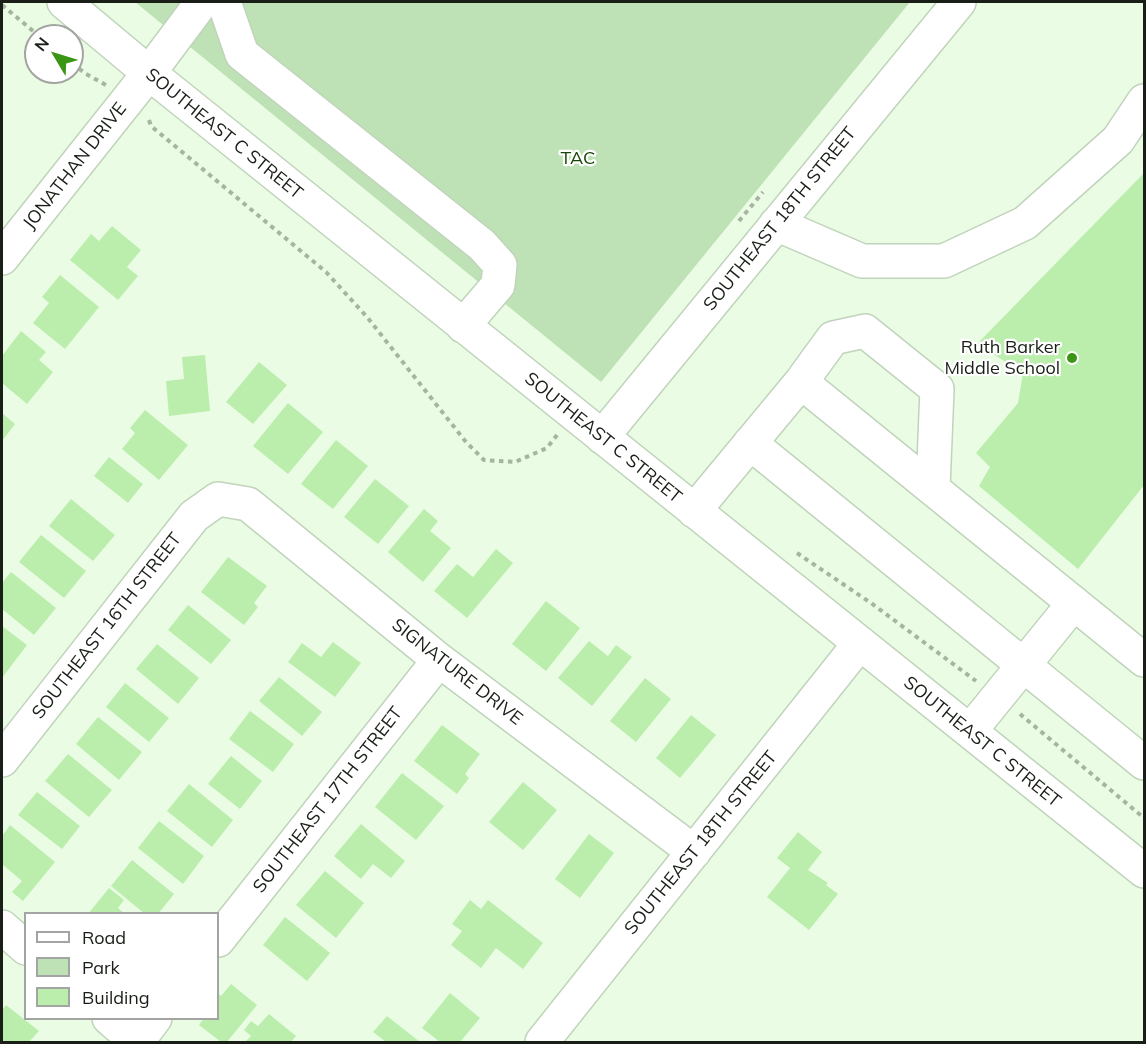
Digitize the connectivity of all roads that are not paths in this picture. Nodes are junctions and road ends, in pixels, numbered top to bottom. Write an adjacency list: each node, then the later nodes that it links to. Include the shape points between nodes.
1 (64, 2): 5 (street, SOUTHEAST C STREET)
2 (202, 2): 5 (street, JONATHAN DRIVE)
3 (224, 2): 9 (street, via 242,54 482,245 500,265 498,285)
4 (959, 2): 7 (street, SOUTHEAST 18TH STREET)
5 (149, 73): 8 (street, JONATHAN DRIVE); 9 (street, SOUTHEAST C STREET)
6 (1144, 101): 7 (street, via 1118,140 1025,223 944,261 862,261)
7 (776, 224): 11 (street, SOUTHEAST 18TH STREET)
8 (2, 258)
9 (463, 326): 11 (street, SOUTHEAST C STREET)
10 (801, 382): 12 (street); 13 (street); 13 (street, via 833,338 865,331 919,374 937,389)
11 (602, 437): 15 (street, SOUTHEAST C STREET)
12 (750, 443): 15 (street); 20 (street)
13 (933, 488): 16 (street)
14 (218, 499): 18 (street, SIGNATURE DRIVE, via 248,504); 22 (street, SOUTHEAST 16TH STREET, via 194,516)
15 (694, 510): 17 (street, SOUTHEAST C STREET)
16 (1074, 603): 19 (street); 20 (street)
17 (860, 643): 21 (street, SOUTHEAST C STREET); 24 (street, SOUTHEAST 18TH STREET)
18 (439, 660): 24 (street, SIGNATURE DRIVE); 27 (street, SOUTHEAST 17TH STREET)
19 (1144, 660)
20 (1023, 665): 21 (street); 23 (street)
21 (970, 732): 25 (street, SOUTHEAST C STREET)
22 (2, 759)
23 (1144, 764)
24 (694, 852): 32 (street, SOUTHEAST 18TH STREET)
25 (1144, 870)
26 (2, 927): 28 (street)
27 (219, 939)
28 (24, 946)
29 (111, 1020): 31 (street)
30 (154, 1020): 31 (street)
31 (137, 1042)
32 (542, 1042)

